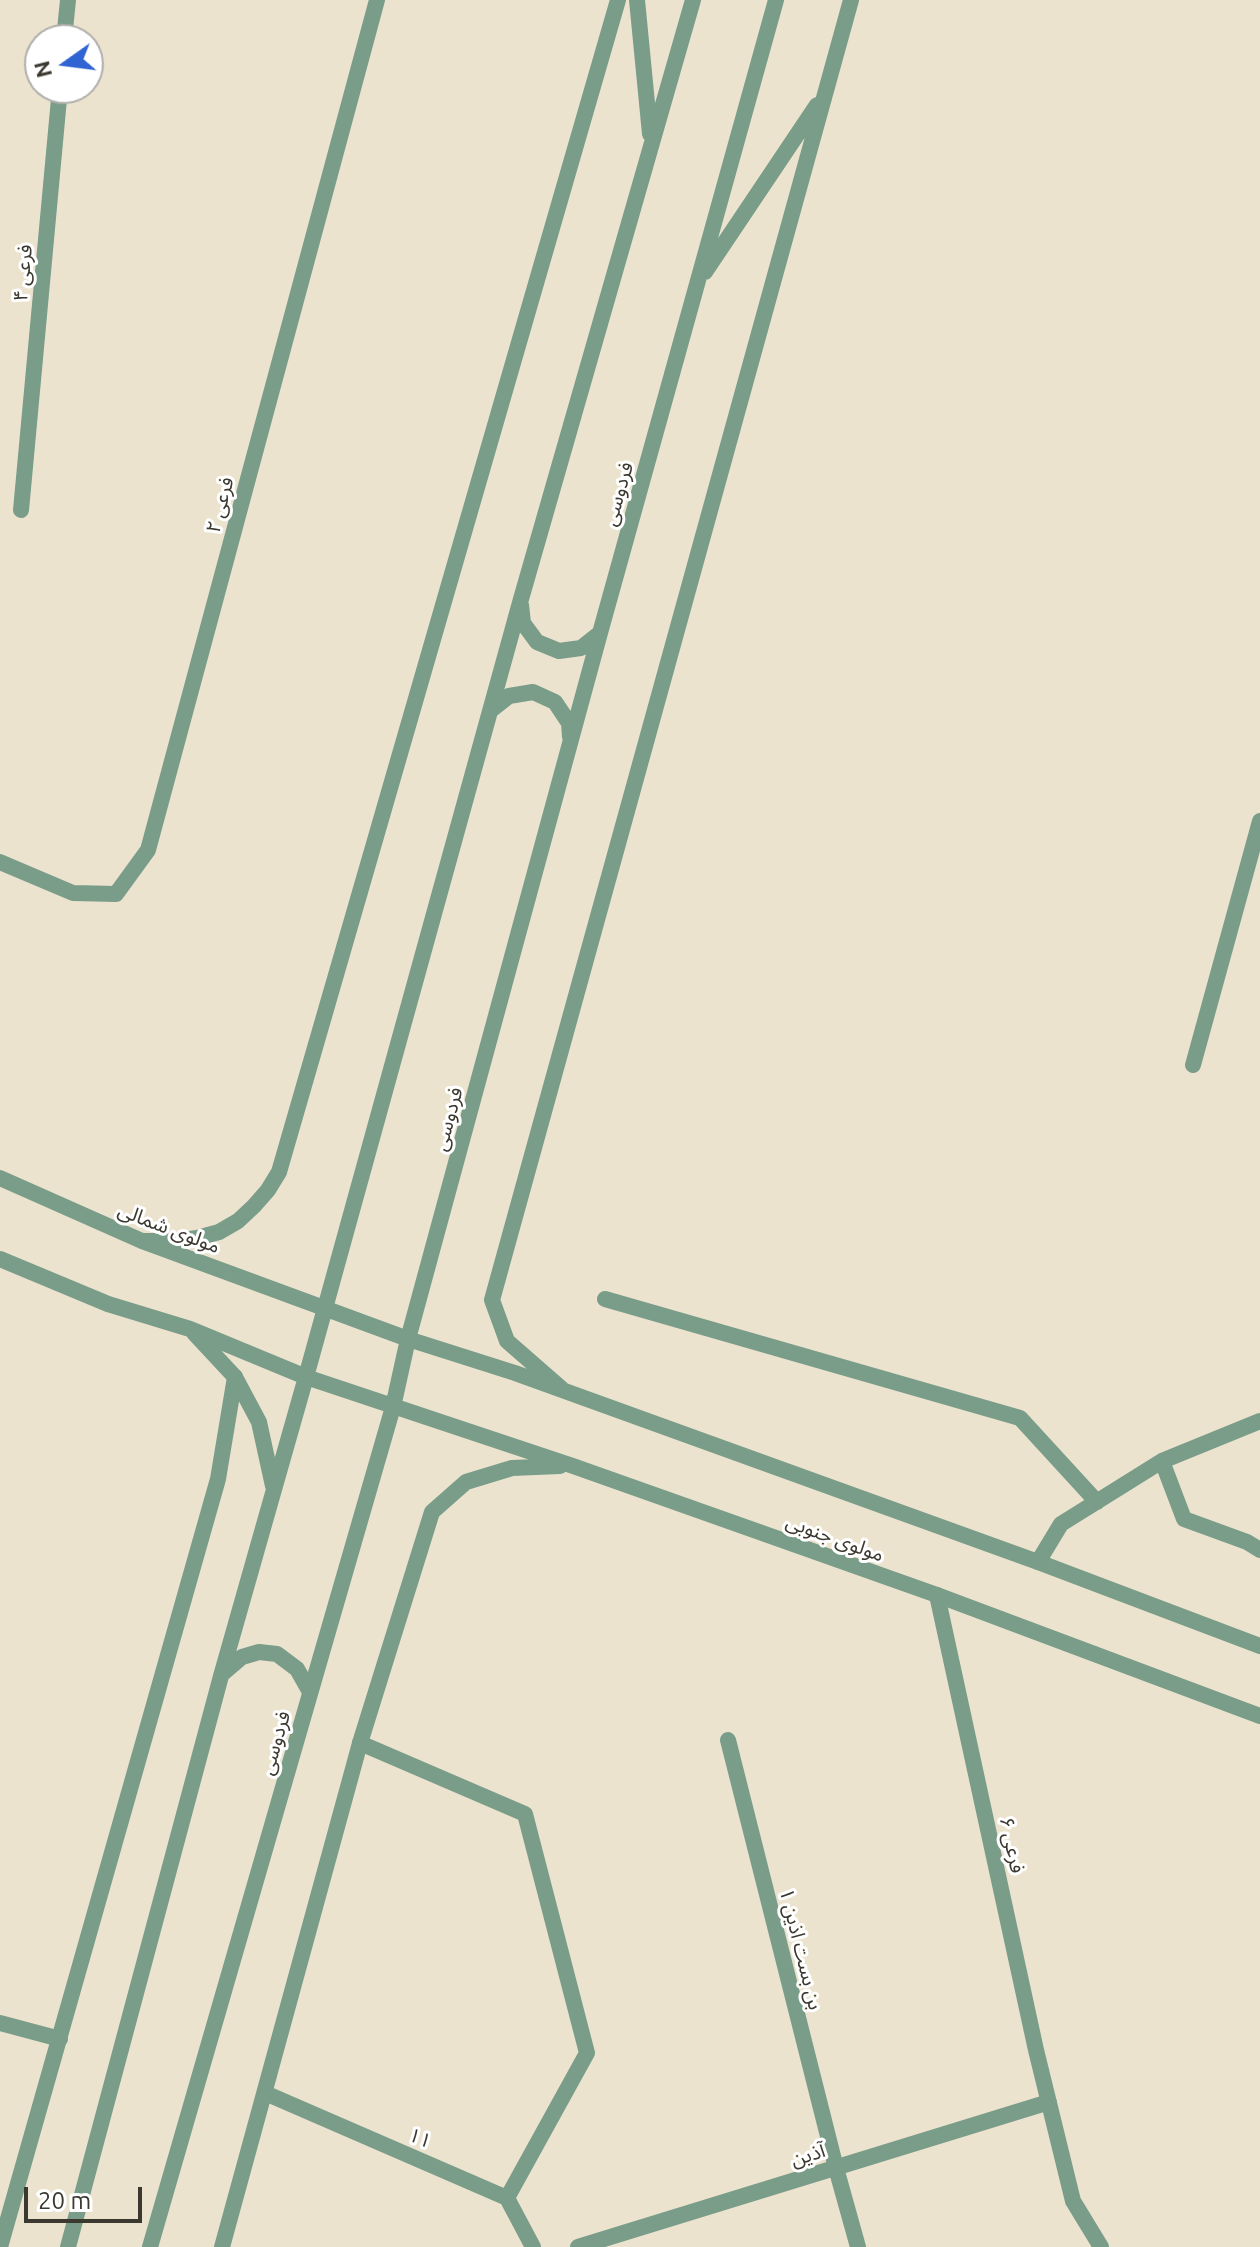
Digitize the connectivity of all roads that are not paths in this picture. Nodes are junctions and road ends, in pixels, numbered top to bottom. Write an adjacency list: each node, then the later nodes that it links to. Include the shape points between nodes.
1 (68, 0): 8 (street)
2 (377, 0): 19 (street, فرعی ۲, via 148,850 116,894 73,893)
3 (618, 0): 22 (street, via 279,1172 254,1206 219,1232)
4 (637, 0): 11 (street)
5 (693, 0): 11 (street)
6 (776, 0): 12 (street, فردوسی)
7 (851, 0): 9 (street)
8 (66, 24)
9 (825, 93): 12 (street); 30 (street, via 492,1300 507,1341)
10 (59, 104): 13 (street, فرعی ۴)
11 (651, 145): 14 (street)
12 (697, 283): 15 (street, فردوسی)
13 (21, 510)
14 (521, 599): 15 (street, via 523,623 537,642 548,647 581,648); 16 (street)
15 (600, 633): 17 (street, فردوسی)
16 (490, 711): 17 (street, via 509,696 533,692 555,702 569,723); 25 (street)
17 (570, 747): 27 (street, فردوسی)
18 (1260, 821): 20 (street)
19 (0, 862)
20 (1193, 1065)
21 (0, 1178): 22 (street, مولوی شمالی)
22 (142, 1241): 25 (street, مولوی شمالی)
23 (0, 1259): 26 (street, via 108,1304)
24 (605, 1299): 36 (street, via 1020,1418)
25 (325, 1308): 27 (street, مولوی شمالی); 29 (street)
26 (190, 1329): 28 (street); 29 (street)
27 (408, 1339): 30 (street); 31 (street, فردوسی)
28 (235, 1377): 35 (street, via 259,1422); 47 (street, via 218,1479)
29 (306, 1377): 31 (street, مولوی جنوبی); 35 (street)
30 (562, 1389): 38 (street)
31 (393, 1407): 34 (street, مولوی جنوبی); 42 (street, فردوسی)
32 (1260, 1421): 33 (street)
33 (1162, 1461): 36 (street); 37 (street, via 1184,1519)
34 (573, 1466): 39 (street, مولوی جنوبی); 45 (street, via 512,1468 466,1482 432,1512)
35 (274, 1490): 41 (street)
36 (1097, 1502): 38 (street, via 1061,1524)
37 (1260, 1550)
38 (1038, 1562): 40 (street)
39 (937, 1595): 43 (street, مولوی جنوبی); 49 (street, فرعی ۶)
40 (1260, 1646)
41 (221, 1676): 42 (street, via 242,1657 277,1654 297,1669); 53 (street)
42 (310, 1692): 54 (street, فردوسی)
43 (1260, 1716)
44 (728, 1740): 50 (street, بن بست اذین ۱)
45 (360, 1743): 48 (street); 51 (street, via 525,1814 587,2053)
46 (0, 2023): 47 (street)
47 (60, 2039): 52 (street)
48 (265, 2093): 51 (street, ۱۱); 55 (street)
49 (1049, 2102): 50 (street, آذین); 59 (street, فرعی ۶, via 1073,2201)
50 (836, 2168): 57 (street, آذین); 58 (street, بن بست اذین ۱)
51 (507, 2198): 56 (street)
52 (0, 2247)
53 (68, 2247)
54 (150, 2247)
55 (222, 2247)
56 (533, 2247)
57 (578, 2247)
58 (858, 2247)
59 (1101, 2247)

